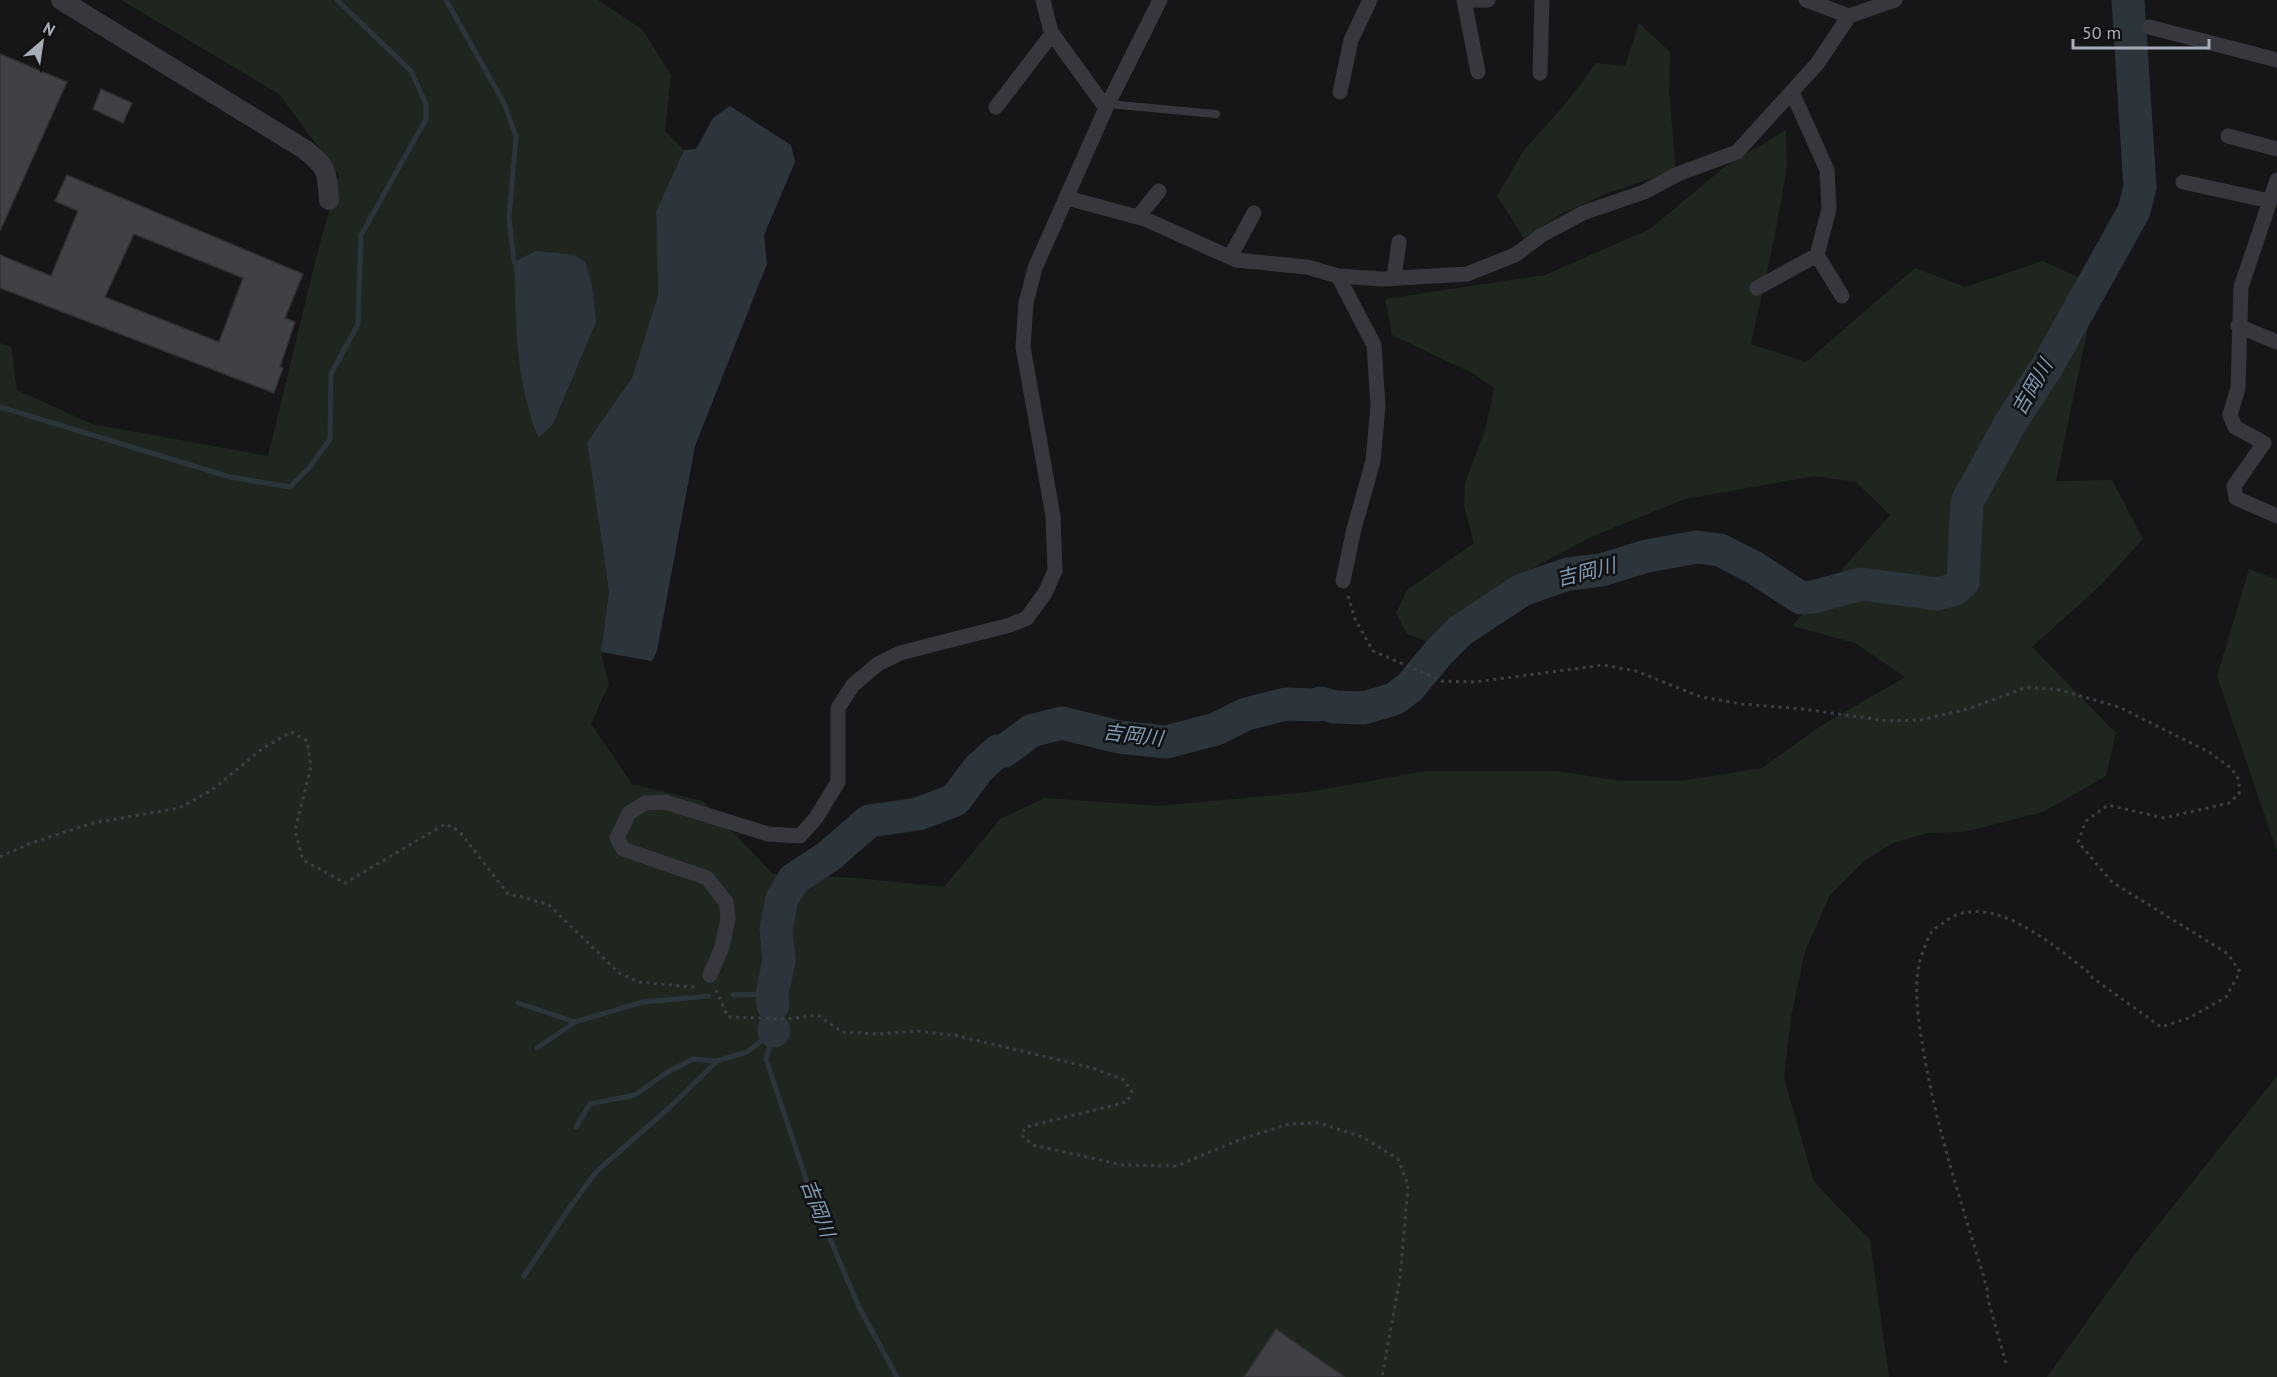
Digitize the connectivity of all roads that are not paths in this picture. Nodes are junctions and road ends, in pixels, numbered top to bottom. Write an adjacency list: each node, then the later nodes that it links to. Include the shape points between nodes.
1 (61, 0): 28 (street, via 304,149 322,164 328,177)
2 (1043, 0): 13 (street)
3 (1370, 0): 17 (street, via 1351,40)
4 (1464, 0): 15 (street)
5 (1471, 0): 6 (street)
6 (1488, 0)
7 (1542, 0): 16 (street)
8 (1806, 0): 11 (street)
9 (1895, 0): 11 (street)
10 (1159, 1): 19 (street)
11 (1858, 9): 18 (street)
12 (2149, 27): 14 (street)
13 (1052, 34): 19 (street); 20 (street)
14 (2277, 60)
15 (1478, 72)
16 (1540, 74)
17 (1340, 92)
18 (1792, 92): 33 (street, via 1827,170 1829,209); 36 (street, via 1737,152 1583,213 1515,255 1467,274)
19 (1107, 106): 21 (lane); 27 (street)
20 (996, 107)
21 (1216, 114)
22 (2228, 135): 23 (street)
23 (2277, 149)
24 (2277, 180): 29 (street)
25 (2183, 182): 29 (street)
26 (1159, 191): 31 (street)
27 (1067, 198): 31 (street); 43 (street, via 1035,268 1026,303 1023,347 1053,516 1055,571 1050,582 1027,618 900,653 878,664 853,685 838,708 838,782 800,836 768,834 664,802 645,803 629,813 617,838 623,849 707,878 726,902 728,918 722,947)
28 (329, 200)
29 (2270, 201): 39 (street, via 2241,287)
30 (1254, 213): 34 (street)
31 (1138, 217): 34 (street)
32 (1399, 242): 36 (street)
33 (1817, 255): 37 (street); 38 (street)
34 (1230, 257): 35 (street, via 1308,267)
35 (1338, 276): 36 (street); 42 (street, via 1374,345 1378,406 1373,461)
36 (1394, 278)
37 (1757, 288)
38 (1842, 296)
39 (2238, 326): 40 (street); 41 (street, via 2238,388 2230,415 2235,427 2264,443 2234,486 2236,498)
40 (2277, 342)
41 (2277, 516)
42 (1343, 581)
43 (710, 975)

